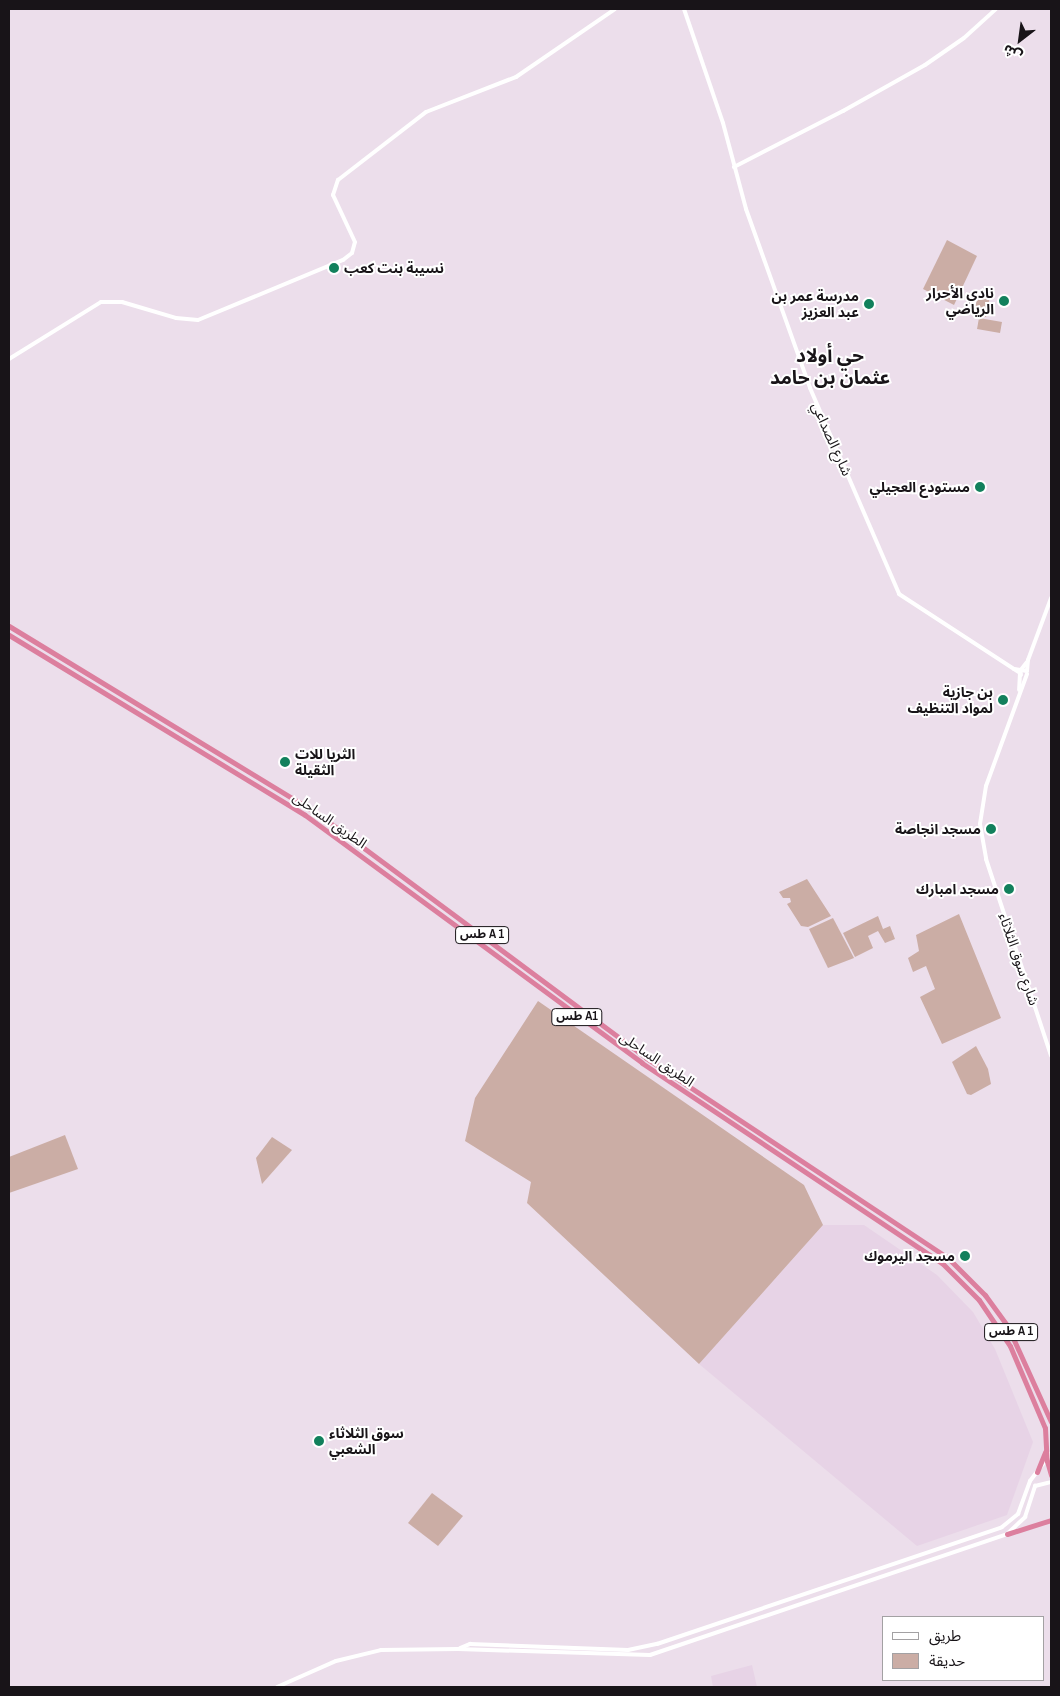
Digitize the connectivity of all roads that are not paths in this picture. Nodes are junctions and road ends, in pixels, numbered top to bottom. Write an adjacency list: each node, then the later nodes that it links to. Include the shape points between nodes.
1 (615, 9): 5 (street, via 516,77 426,112 338,180 333,195 355,242 352,253 343,260 198,320 176,318 122,302 101,302)
2 (684, 9): 4 (street, شارع الصداعي)
3 (996, 9): 4 (street, via 964,38 932,60 843,111)
4 (734, 167): 12 (street, شارع الصداعي, via 764,262 810,388 899,594)
5 (9, 359)
6 (1051, 598): 10 (street)
7 (9, 626): 8 (highway, الطريق الساحلى / طس A 1)
8 (18, 631): 9 (highway); 16 (highway, الطريق الساحلى / طس A 1, via 292,797)
9 (11, 636): 17 (highway, الطريق الساحلى / طس A1, via 286,802)
10 (1028, 660): 11 (street); 14 (street)
11 (1023, 668): 12 (street); 13 (street); 14 (street)
12 (1014, 669): 13 (street, شارع الصداعي)
13 (1020, 673): 14 (street); 15 (street)
14 (1027, 673): 15 (street)
15 (1018, 690): 18 (street, شارع سوق الثلاثاء, via 982,799 980,824 986,859)
16 (425, 893): 17 (highway); 19 (highway, الطريق الساحلى / طس A 1, via 646,1058)
17 (420, 900): 20 (highway, الطريق الساحلى / طس A1, via 642,1063)
18 (1051, 1056)
19 (826, 1175): 20 (highway); 21 (highway, الطريق الساحلى / طس A 1, via 947,1257 986,1295 1008,1327)
20 (822, 1182): 22 (highway, الطريق الساحلى / طس A1, via 920,1246 966,1285 995,1320 1010,1346 1045,1428)
21 (1051, 1422)
22 (1047, 1442): 24 (highway, الطريق الساحلى / طس A1); 25 (highway)
23 (1051, 1453): 24 (street)
24 (1047, 1461): 25 (street); 26 (highway, الطريق الساحلى / طس A1)
25 (1037, 1472): 30 (street, via 1028,1484 1018,1514 1002,1527 657,1644 628,1650 470,1644)
26 (1051, 1475)
27 (1051, 1482): 29 (street, via 1035,1486 1024,1517)
28 (1051, 1520): 29 (highway)
29 (1007, 1534): 30 (street, via 650,1655)
30 (458, 1648): 31 (street, via 359,1654)
31 (277, 1687)

